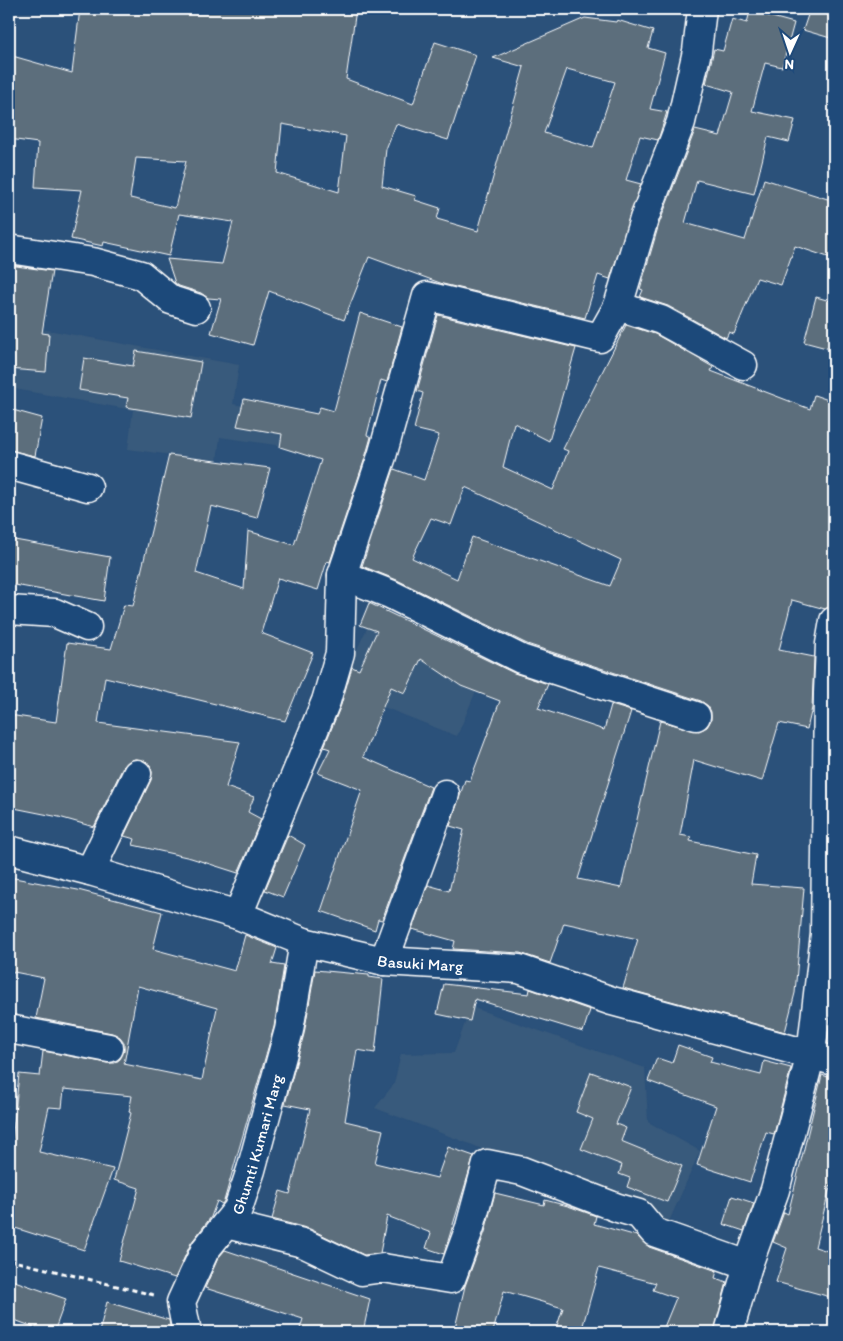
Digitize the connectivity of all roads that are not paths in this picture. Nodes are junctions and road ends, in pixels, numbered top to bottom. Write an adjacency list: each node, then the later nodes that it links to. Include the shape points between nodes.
1 (702, 9): 3 (street, via 697,51 681,122 644,218)
2 (9, 249): 4 (street, via 93,262 141,275 171,300)
3 (618, 306): 5 (street, via 660,320); 8 (street, via 600,338 427,296 382,456)
4 (196, 308)
5 (743, 365)
6 (9, 465): 7 (street)
7 (88, 487)
8 (342, 575): 13 (street, via 390,594 521,659); 18 (street, via 340,653 326,700)
9 (9, 610): 11 (street, via 55,613)
10 (834, 621): 12 (street, via 830,644)
11 (87, 627)
12 (831, 694): 23 (street)
13 (696, 716)
14 (138, 774): 17 (street)
15 (445, 794): 20 (street)
16 (9, 850): 17 (street, Basuki Marg)
17 (90, 871): 18 (street, Basuki Marg)
18 (238, 915): 19 (street, Basuki Marg)
19 (304, 942): 20 (street, Basuki Marg); 24 (street, Ghumti Kumari Marg, via 289,1030 252,1170 238,1209)
20 (384, 961): 23 (street, Basuki Marg, via 520,969 612,1001)
21 (9, 1029): 22 (street)
22 (109, 1048)
23 (822, 1057): 25 (street)
24 (226, 1224): 25 (street, via 303,1244 362,1271 383,1268 451,1279 470,1227 486,1164 522,1171 639,1214 654,1232); 26 (street, Ghumti Kumari Marg, via 205,1250 181,1302)
25 (748, 1265): 27 (street)
26 (186, 1332)
27 (729, 1332)

